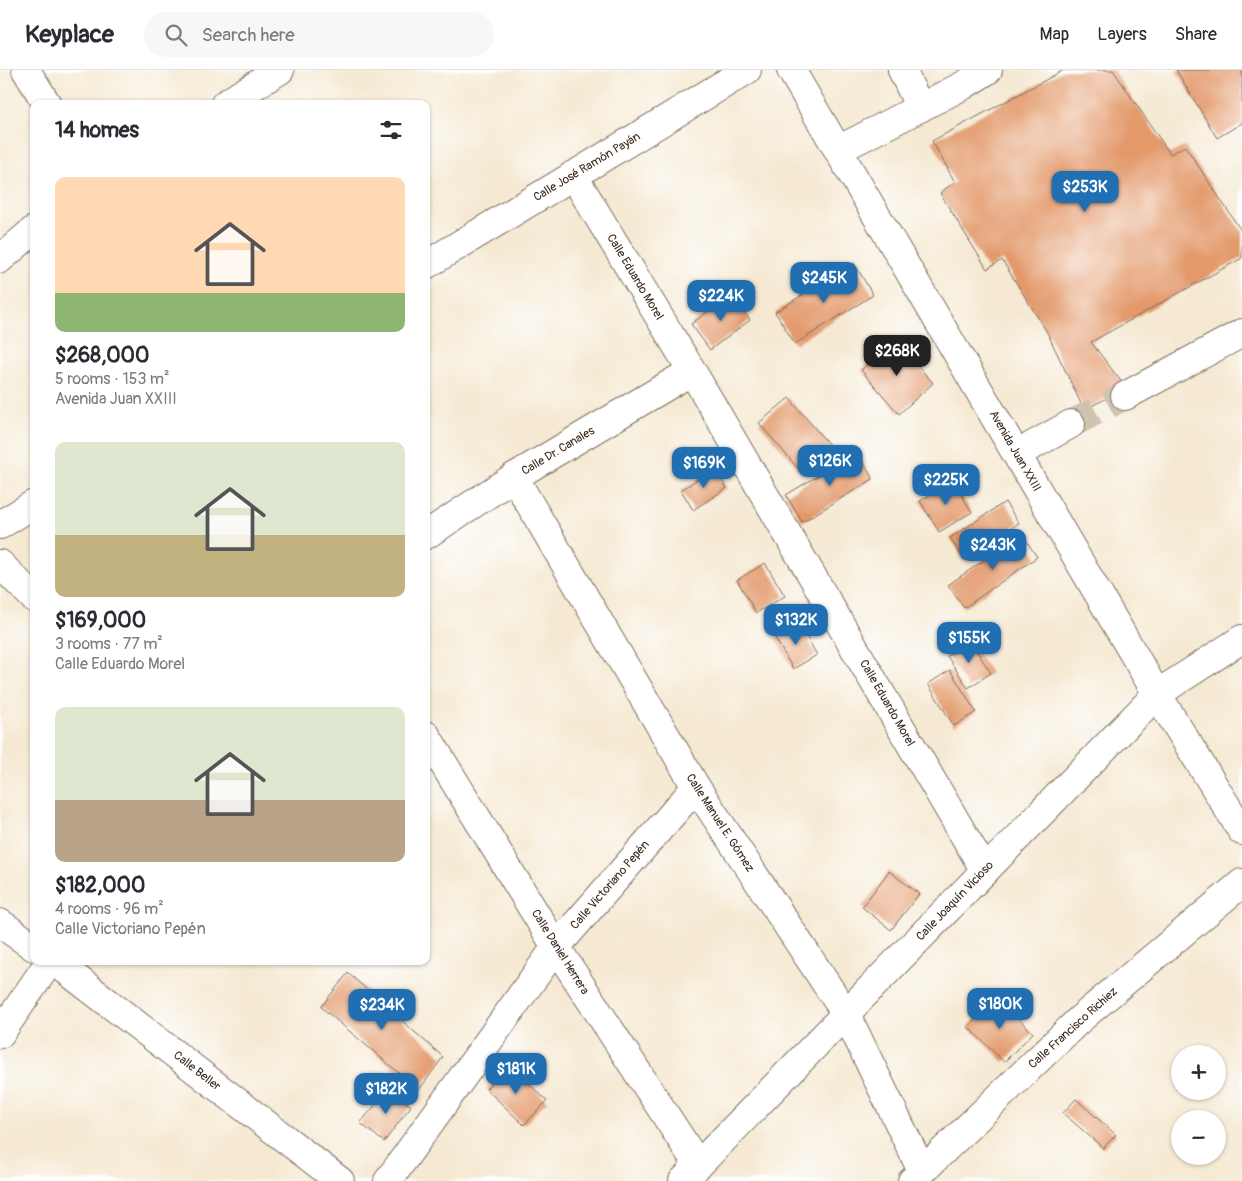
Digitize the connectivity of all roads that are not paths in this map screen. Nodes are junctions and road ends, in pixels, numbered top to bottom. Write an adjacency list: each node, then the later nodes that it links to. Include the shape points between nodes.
1 (26, 70): 7 (street)
2 (280, 70): 8 (street)
3 (747, 70): 11 (street, Calle José Ramón Payán)
4 (792, 70): 10 (street, Avenida Juan XXIII)
5 (902, 70): 9 (street)
6 (988, 70): 9 (street)
7 (45, 100)
8 (231, 100)
9 (920, 108): 10 (street)
10 (838, 150): 19 (street, Avenida Juan XXIII)
11 (573, 175): 14 (street, Calle José Ramón Payán); 16 (street, Calle Eduardo Morel)
12 (30, 234): 13 (street)
13 (0, 260)
14 (430, 263)
15 (1242, 333): 17 (street)
16 (692, 371): 20 (street, Calle Dr. Canales); 31 (street, Calle Eduardo Morel)
17 (1125, 396)
18 (1071, 424): 19 (street)
19 (1017, 454): 27 (street, Avenida Juan XXIII)
20 (514, 477): 23 (street, Calle Dr. Canales); 29 (street, Calle Manuel E. Gómez)
21 (30, 506): 22 (street)
22 (0, 525)
23 (430, 532)
24 (0, 564): 25 (street)
25 (30, 594)
26 (1242, 639): 27 (street, Calle Joaquín Vicioso)
27 (1158, 694): 30 (street, Avenida Juan XXIII); 31 (street, Calle Joaquín Vicioso)
28 (430, 742): 35 (street, Calle Daniel Herrera)
29 (696, 787): 35 (street, Calle Victoriano Pepén); 38 (street, Calle Manuel E. Gómez)
30 (1242, 831)
31 (985, 871): 38 (street, Calle Joaquín Vicioso)
32 (1242, 883): 41 (street, Calle Francisco Richiez, via 1079,1020)
33 (0, 923): 34 (street)
34 (30, 944)
35 (556, 947): 40 (street, Calle Daniel Herrera); 43 (street, Calle Victoriano Pepén)
36 (49, 965): 39 (street)
37 (57, 965): 42 (street, Calle Beller)
38 (846, 1014): 40 (street, Calle Joaquín Vicioso); 41 (street, Calle Manuel E. Gómez)
39 (0, 1034)
40 (691, 1173)
41 (917, 1176)
42 (340, 1181)
43 (388, 1181)

